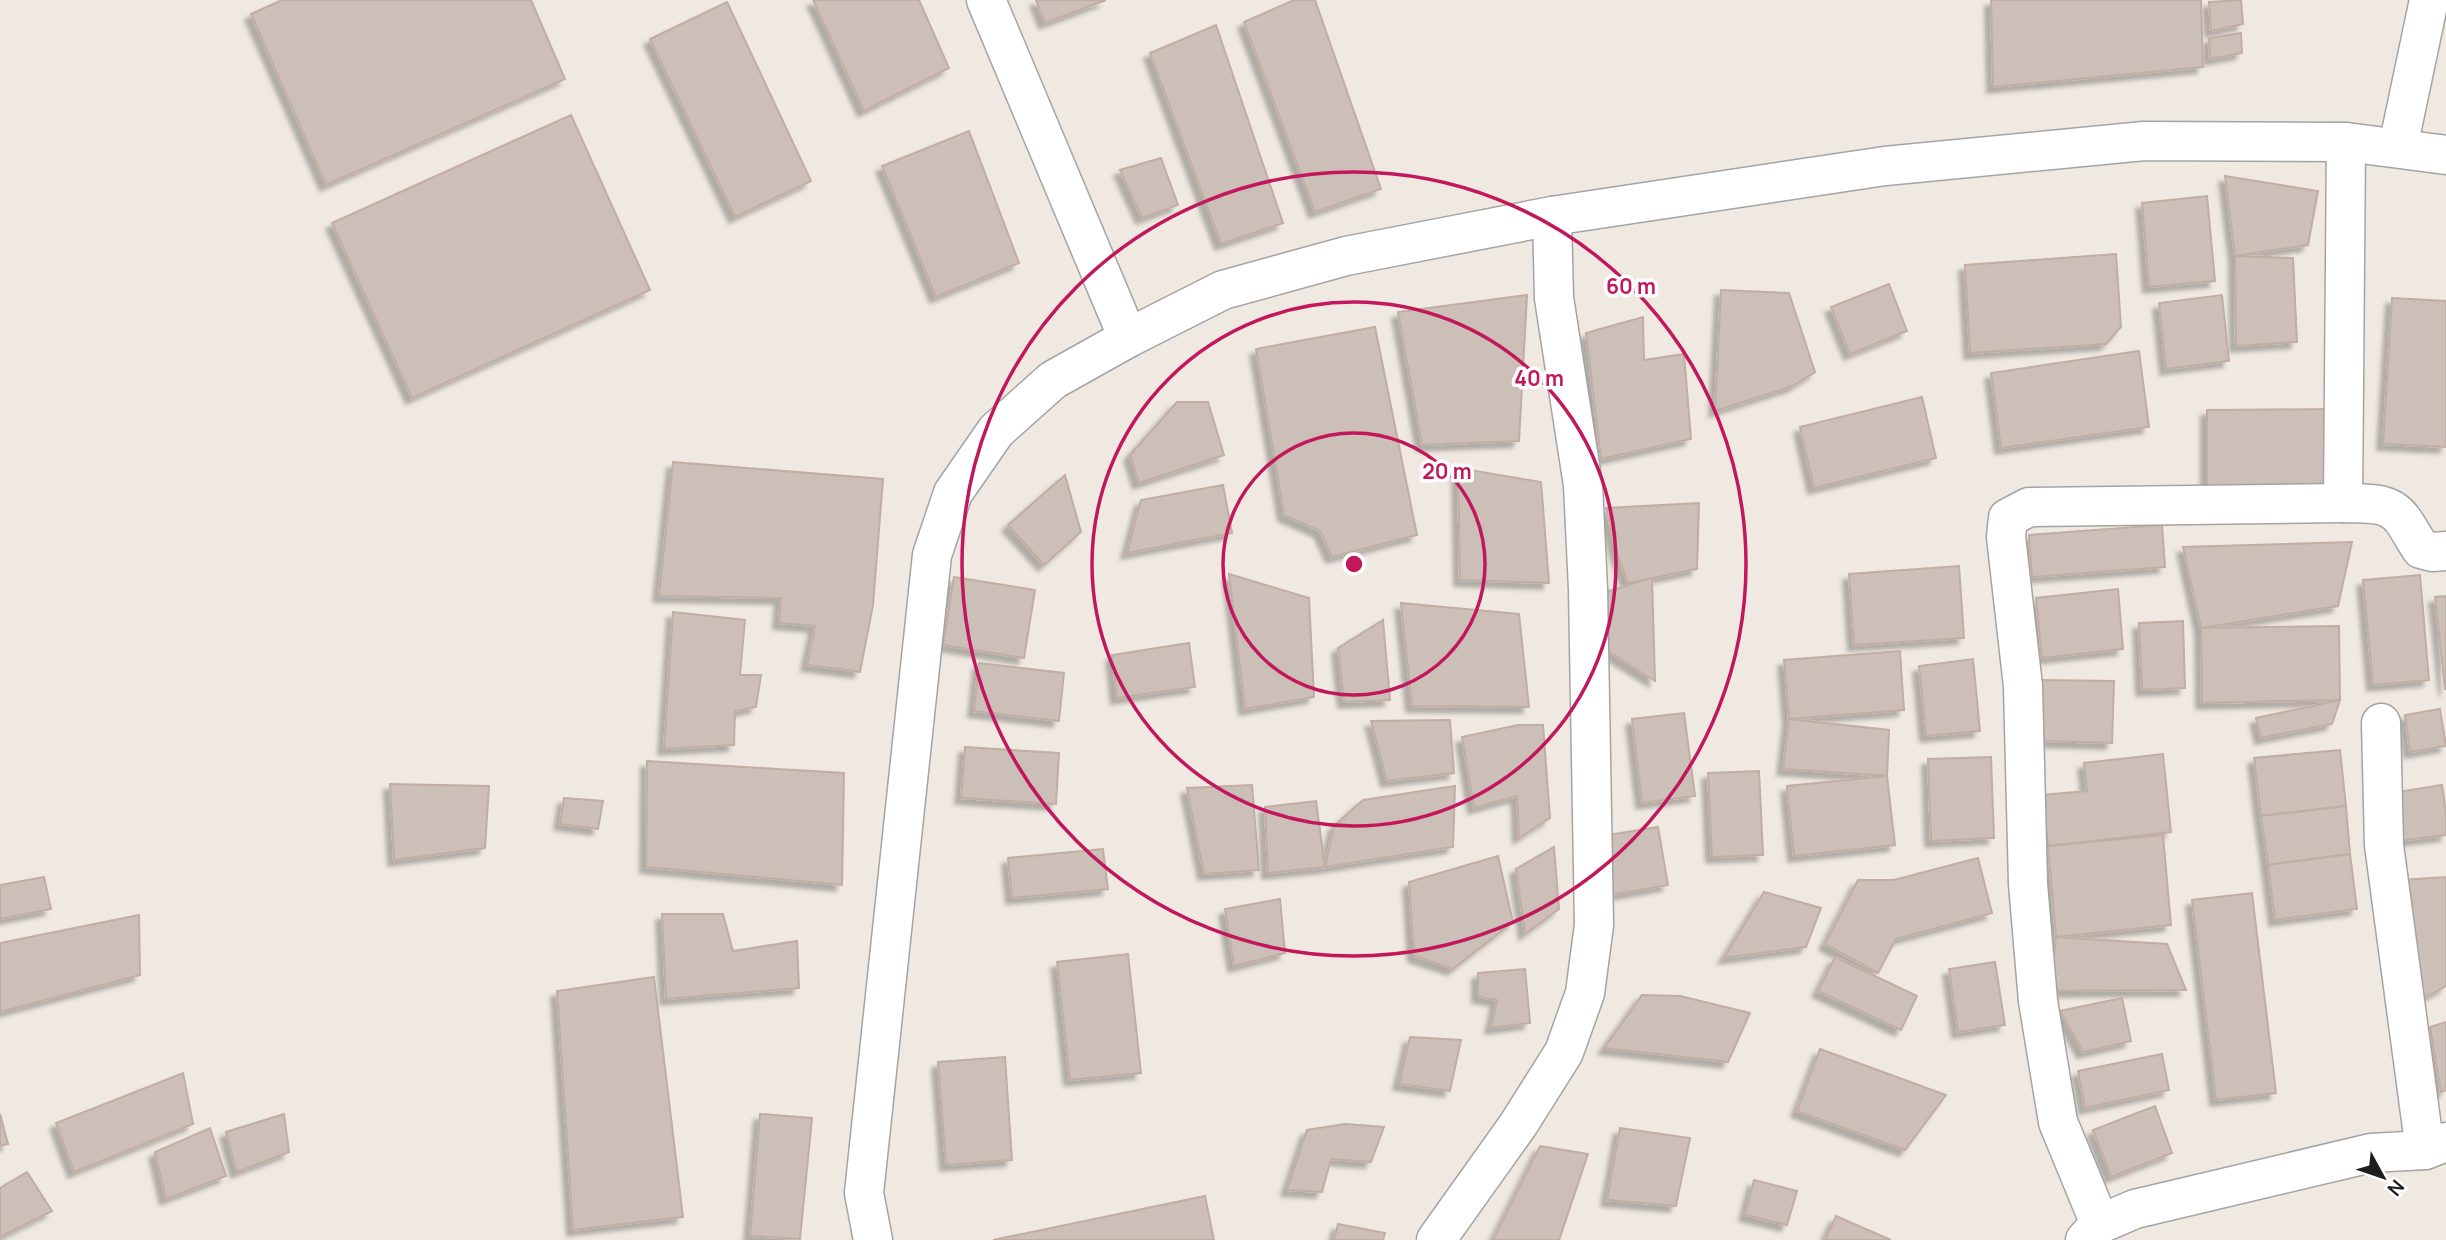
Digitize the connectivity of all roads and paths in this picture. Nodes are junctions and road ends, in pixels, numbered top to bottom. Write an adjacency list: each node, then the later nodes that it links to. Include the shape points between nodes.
1 (986, 0): 7 (street)
2 (2429, 0): 4 (street)
3 (2346, 142): 4 (street); 6 (street, via 2144,141 1885,166); 8 (street)
4 (2398, 148): 5 (street)
5 (2446, 155)
6 (1552, 216): 7 (street, via 1346,257 1223,290); 14 (street, via 1554,298 1583,485 1594,925 1585,993 1564,1052)
7 (1128, 338): 13 (street, via 1053,380 996,431 953,493 932,555 865,1180)
8 (2343, 503): 9 (street, via 2393,509 2421,549); 12 (street, via 2029,507 2008,518 2006,537 2023,686 2028,884 2038,1001 2058,1122)
9 (2446, 551)
10 (2381, 723): 11 (street, via 2384,845)
11 (2435, 1146): 12 (street, via 2371,1153 2135,1209)
12 (2093, 1232)
13 (873, 1240)
14 (1436, 1240)

